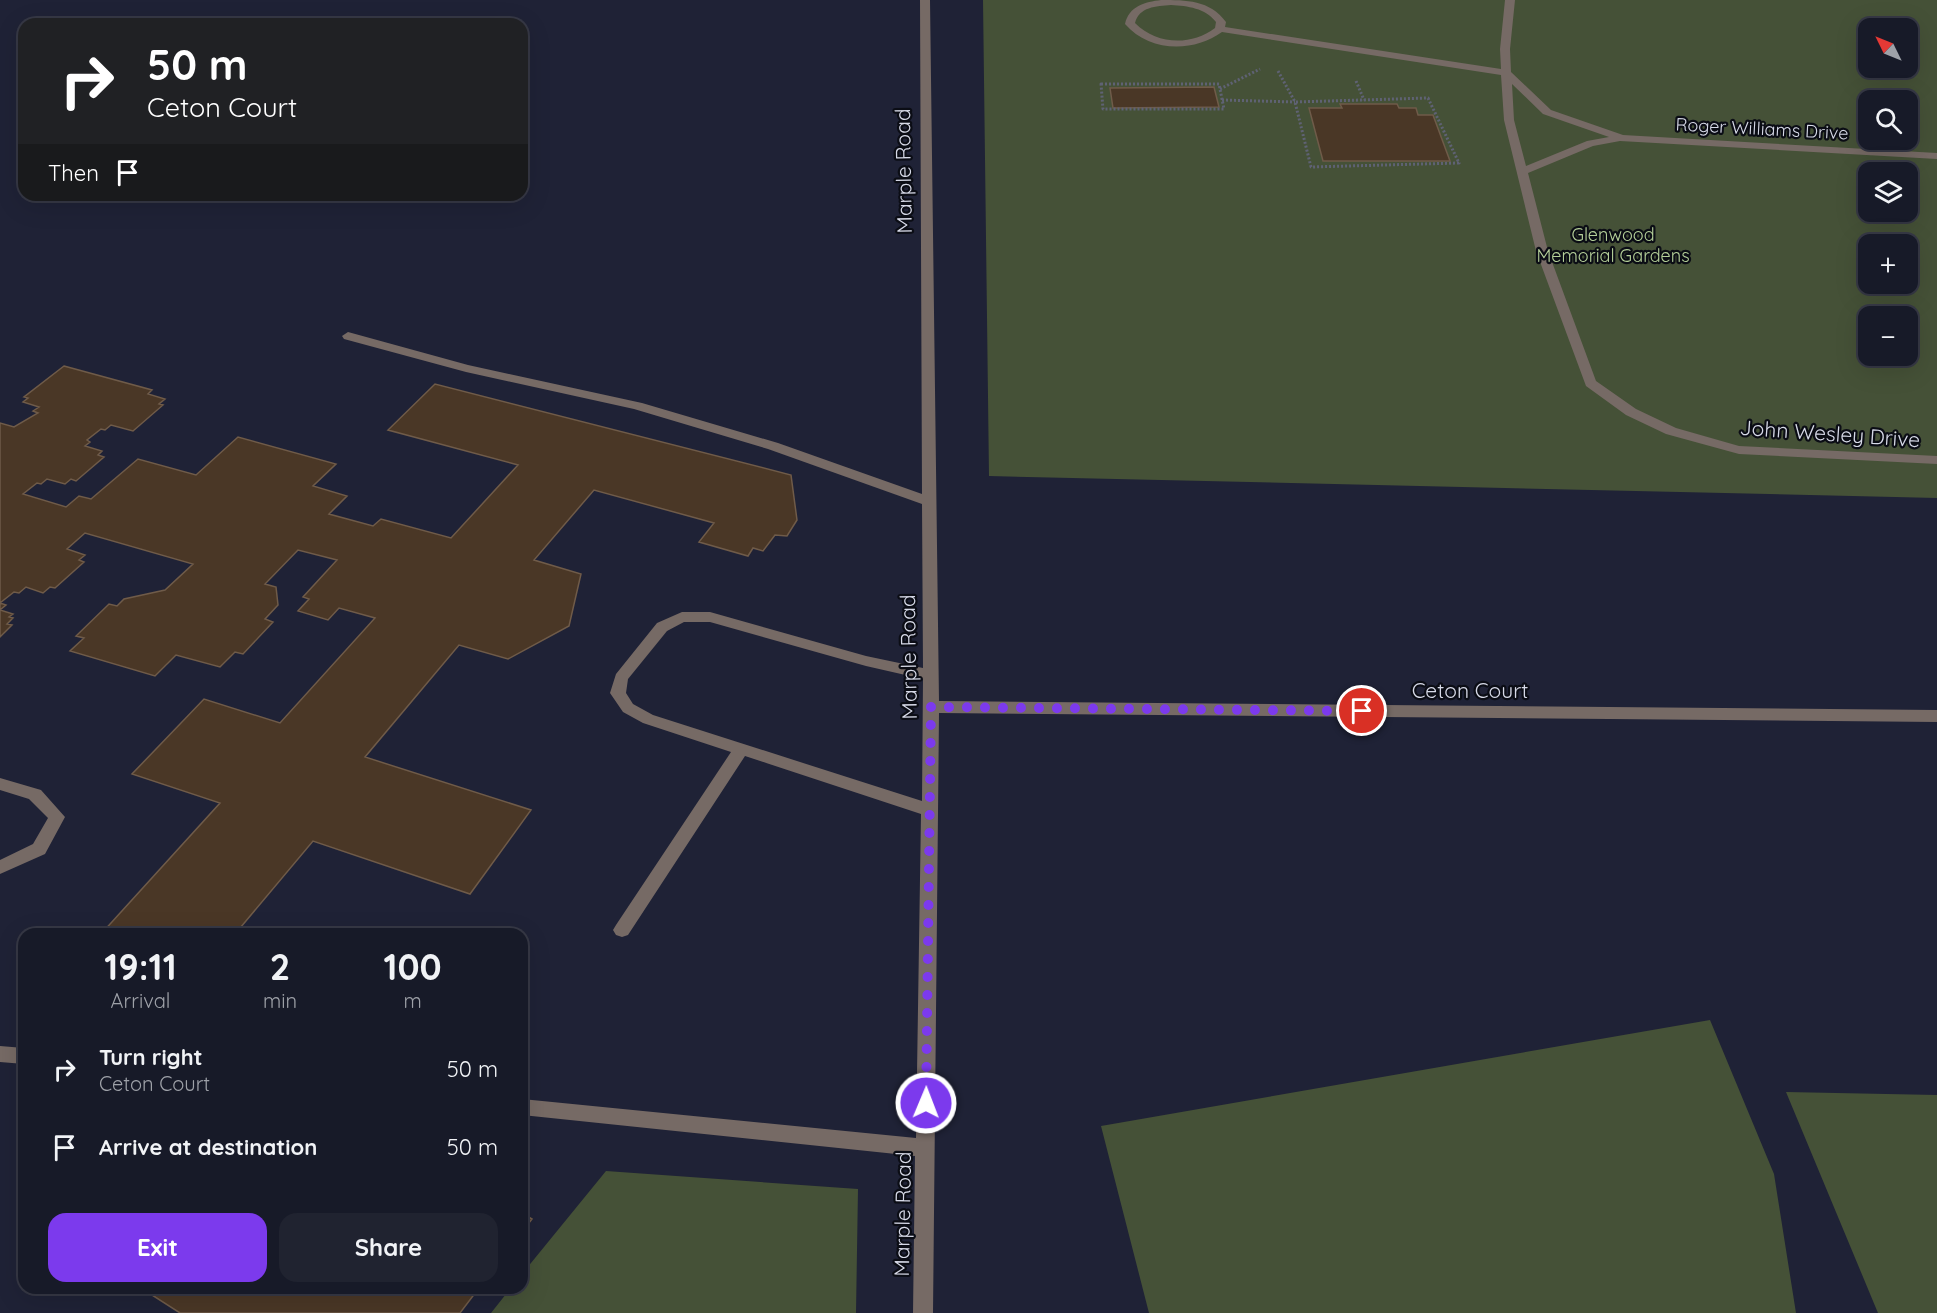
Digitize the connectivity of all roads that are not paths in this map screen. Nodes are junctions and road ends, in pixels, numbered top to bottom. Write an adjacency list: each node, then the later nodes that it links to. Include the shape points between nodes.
1 (925, 0): 10 (street, Marple Road)
2 (1510, 0): 4 (street, John Wesley Drive, via 1505,49)
3 (1220, 29): 3 (street, via 1203,40 1189,43 1158,41 1135,31 1130,17 1156,3 1185,3 1210,10 1221,22); 4 (street)
4 (1507, 74): 5 (street, Roger Williams Drive, via 1547,112); 7 (street, John Wesley Drive, via 1509,120)
5 (1622, 138): 6 (street, Roger Williams Drive); 7 (street, Roger Williams Drive, via 1591,143)
6 (1937, 156)
7 (1522, 172): 9 (street, John Wesley Drive, via 1542,251 1590,382 1631,412 1671,431 1740,450)
8 (348, 336): 10 (street, via 466,368 637,406 773,446)
9 (1937, 460)
10 (929, 501): 11 (street, Marple Road)
11 (931, 675): 12 (street, Marple Road); 14 (street, via 710,618 682,617 662,627 621,678 618,693 628,708 648,719)
12 (931, 707): 13 (street, Ceton Court); 16 (street, Marple Road)
13 (1937, 716)
14 (741, 749): 16 (street); 18 (street)
15 (0, 784): 17 (street, via 35,794 57,817 39,849)
16 (930, 810): 22 (street, Marple Road)
17 (0, 867)
18 (622, 930)
19 (0, 1054): 20 (street)
20 (18, 1056)
21 (528, 1108): 22 (street)
22 (925, 1148): 23 (street, Marple Road)
23 (923, 1313)

